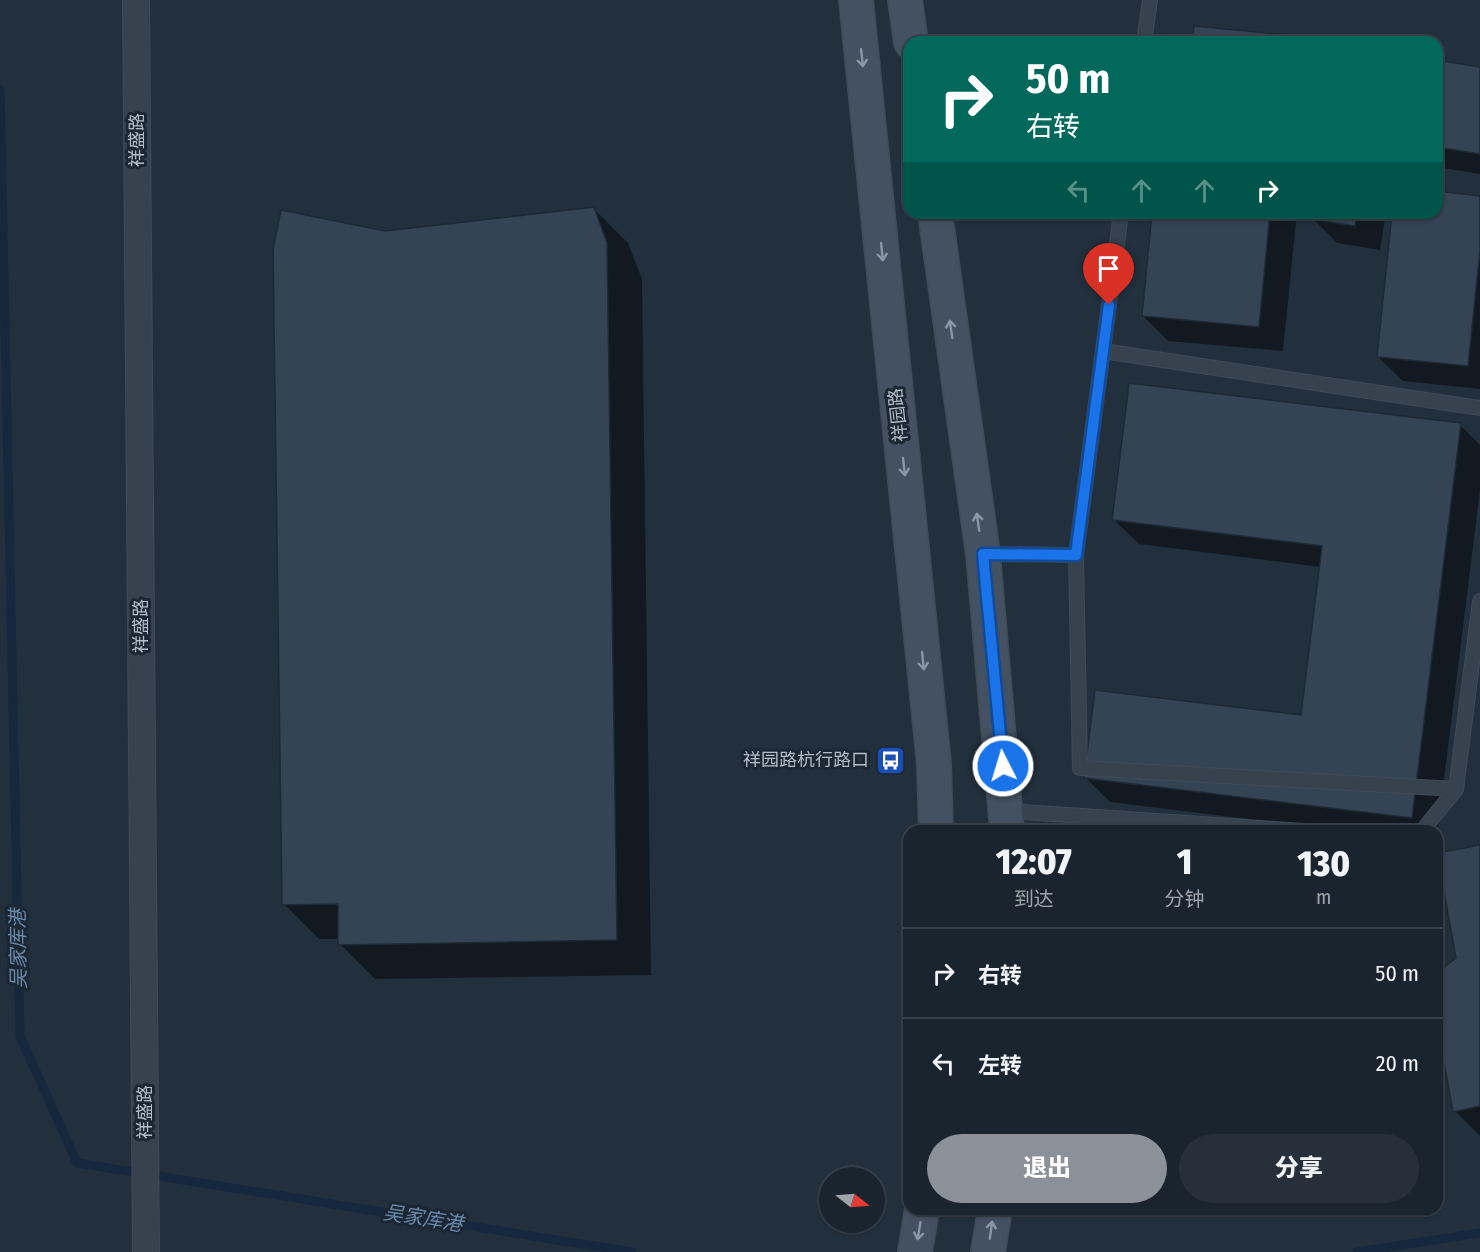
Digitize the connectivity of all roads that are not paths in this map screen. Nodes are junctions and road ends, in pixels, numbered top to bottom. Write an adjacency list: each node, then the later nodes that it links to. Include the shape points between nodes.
1 (136, 0): 22 (street, 祥盛路)
2 (856, 0): 17 (main road, 祥园路, one-way to 17, via 934,764)
3 (905, 0): 5 (main road)
4 (1150, 0): 6 (lane)
5 (910, 36)
6 (1145, 36)
7 (936, 219): 11 (main road, one-way to 7)
8 (1120, 219): 9 (lane)
9 (1103, 351): 10 (lane); 12 (lane)
10 (1480, 408)
11 (983, 554): 12 (lane); 16 (main road)
12 (1076, 555): 15 (lane, via 1080,768)
13 (1480, 601): 14 (lane)
14 (1476, 666): 15 (lane)
15 (1456, 789): 19 (lane)
16 (1007, 821): 18 (lane)
17 (936, 825)
18 (1126, 825)
19 (1427, 825)
20 (921, 1215): 23 (main road, one-way to 23)
21 (993, 1215): 24 (main road, one-way to 21)
22 (146, 1252)
23 (915, 1252)
24 (988, 1252)

